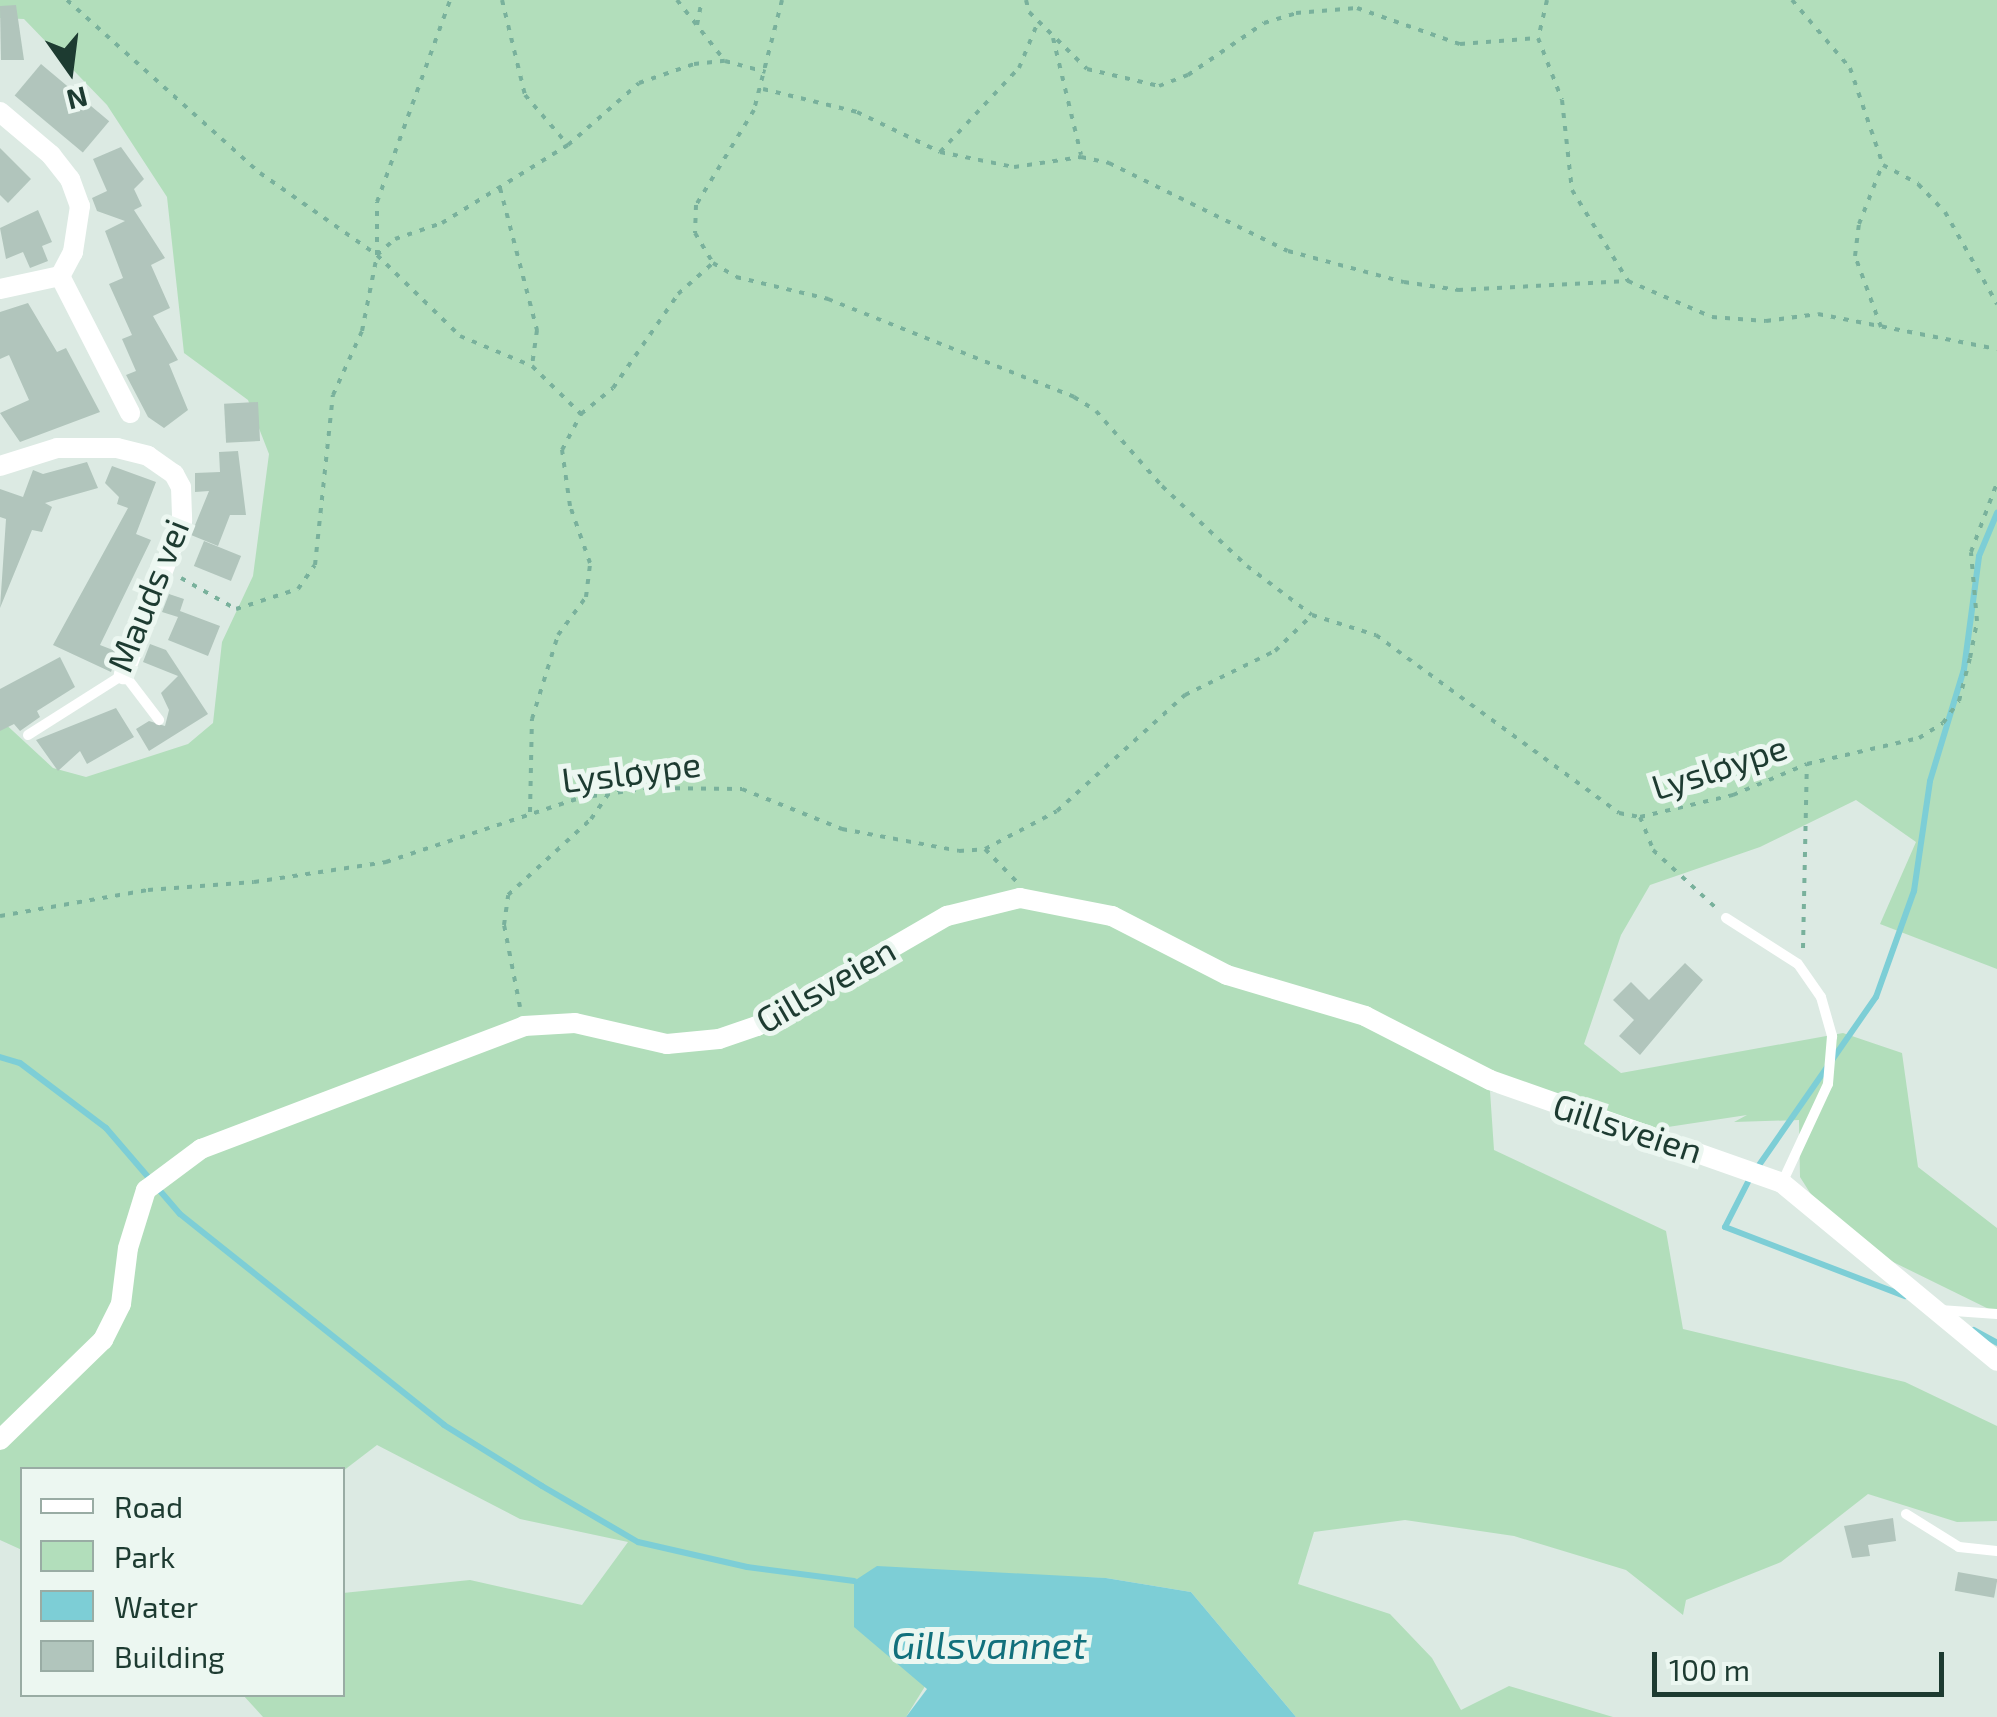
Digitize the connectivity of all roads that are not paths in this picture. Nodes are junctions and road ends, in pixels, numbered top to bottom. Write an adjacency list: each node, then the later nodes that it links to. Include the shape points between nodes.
1 (0, 112): 2 (street, via 38,142 78,192 78,235)
2 (60, 276): 3 (street); 4 (street)
3 (0, 289)
4 (130, 412)
5 (0, 466): 6 (street, Mauds vei, via 78,447 117,448 164,464 181,487 164,568)
6 (124, 674): 7 (lane); 8 (lane, Mauds vei)
7 (159, 720)
8 (28, 736)
9 (1726, 918): 10 (lane, via 1798,964 1826,1009 1835,1060)
10 (1782, 1183): 11 (street, Gillsveien); 14 (street, Gillsveien, via 1490,1080 1365,1016 1226,974 1112,916 1020,898 947,916 757,1026 719,1040 667,1044 574,1023 524,1026 269,1120 167,1170 146,1190 110,1330)
11 (1939, 1310): 12 (lane); 13 (street, Gillsveien)
12 (1997, 1314)
13 (1997, 1361)
14 (0, 1440)
15 (1906, 1514): 16 (lane, via 1959,1547)
16 (1997, 1551)

